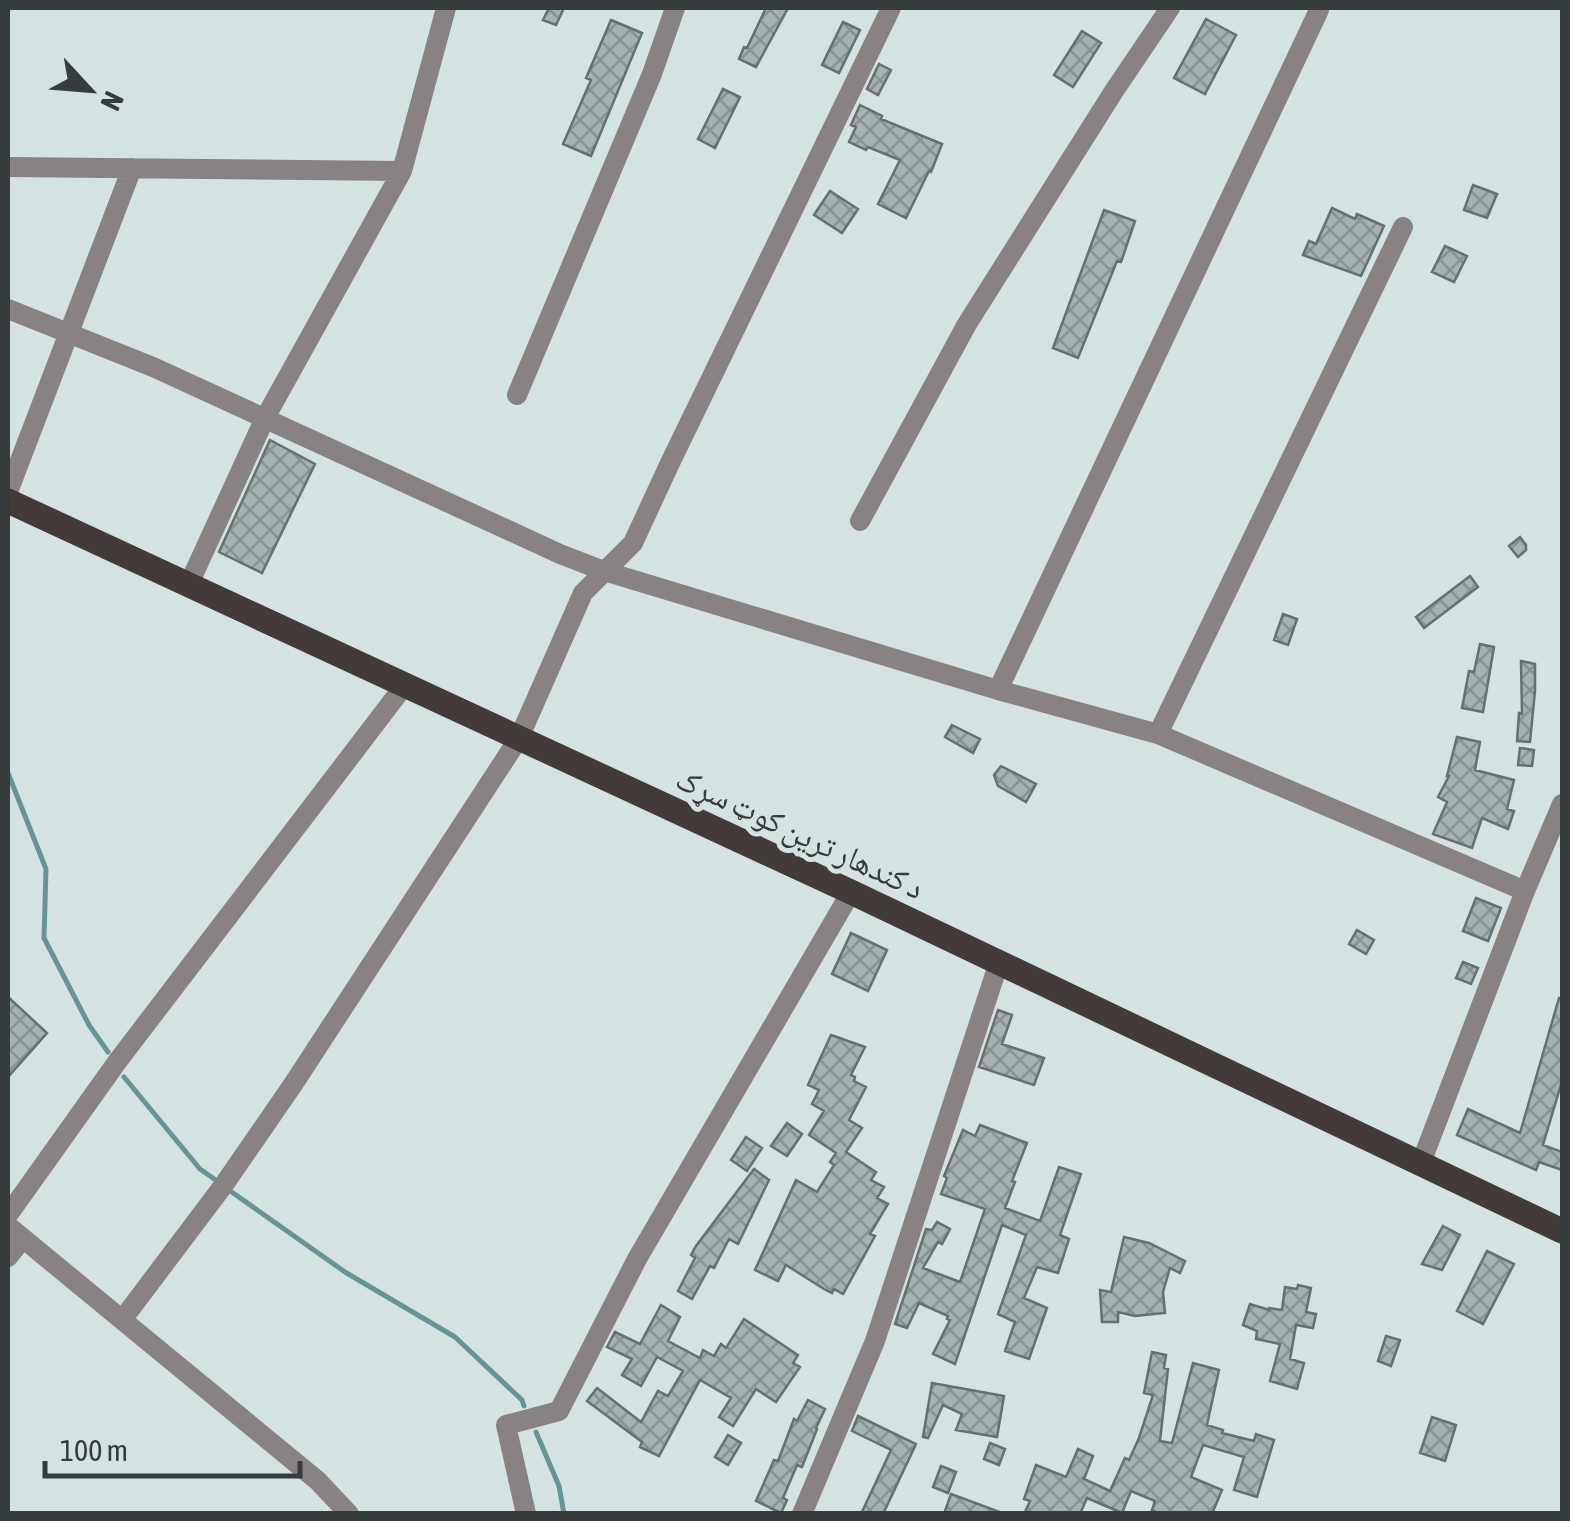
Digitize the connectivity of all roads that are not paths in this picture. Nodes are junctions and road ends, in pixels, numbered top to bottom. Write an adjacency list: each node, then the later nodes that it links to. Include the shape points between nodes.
1 (446, 8): 8 (street)
2 (675, 8): 12 (street)
3 (891, 8): 17 (street, via 633,543)
4 (1170, 8): 16 (street, via 967,324)
5 (1319, 10): 20 (street)
6 (8, 166): 7 (street)
7 (132, 168): 8 (street); 11 (street)
8 (402, 172): 13 (street)
9 (1403, 227): 21 (street)
10 (8, 309): 11 (street)
11 (68, 333): 13 (street); 14 (street)
12 (517, 395)
13 (265, 418): 17 (street); 18 (street)
14 (8, 492)
15 (8, 501): 18 (main road, د کندهار ترين کوټ سړک)
16 (860, 521)
17 (604, 571): 20 (street); 22 (street, via 582,593)
18 (188, 586): 19 (main road, د کندهار ترين کوټ سړک)
19 (404, 686): 22 (main road, د کندهار ترين کوټ سړک); 29 (street)
20 (998, 690): 21 (street)
21 (1158, 734): 25 (street)
22 (519, 738): 26 (main road, د کندهار ترين کوټ سړک); 33 (street, via 274,1112)
23 (1562, 804): 24 (street)
24 (1554, 848): 25 (street)
25 (1525, 891): 28 (street)
26 (851, 892): 27 (main road, د کندهار ترين کوټ سړک); 35 (street, via 637,1259 560,1411 506,1425)
27 (999, 962): 28 (main road, د کندهار ترين کوټ سړک); 36 (street, via 874,1341)
28 (1420, 1163): 31 (main road, د کندهار ترين کوټ سړک)
29 (8, 1215)
30 (15, 1232): 32 (street); 33 (street)
31 (1562, 1232)
32 (8, 1257)
33 (122, 1320): 34 (street)
34 (349, 1514)
35 (526, 1514)
36 (802, 1514)

